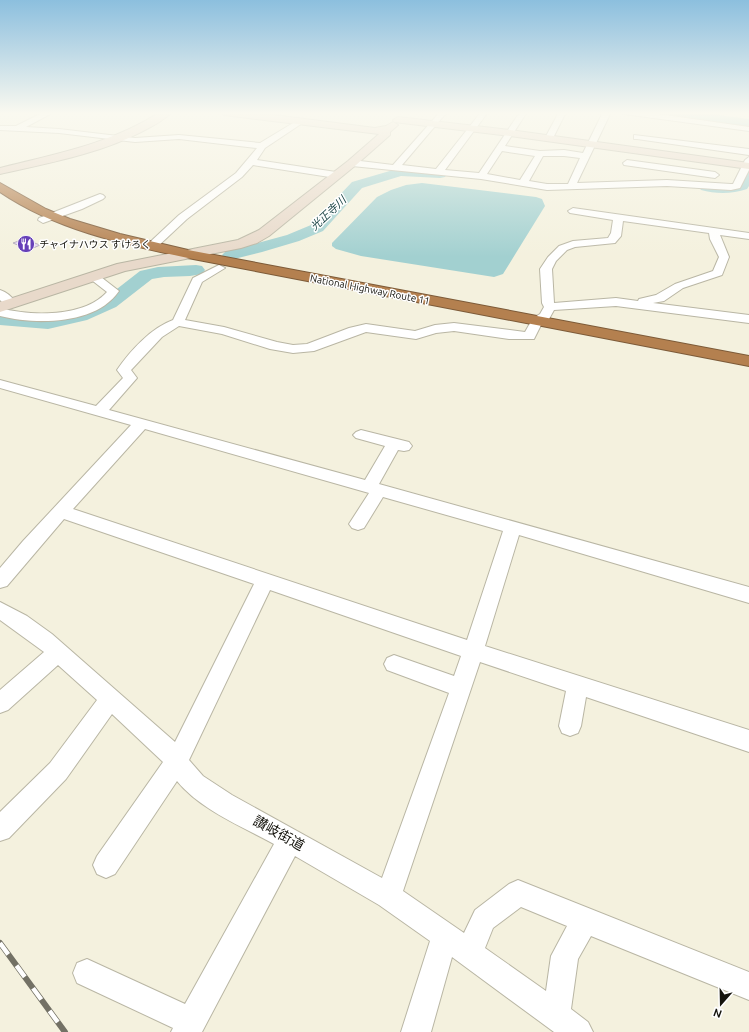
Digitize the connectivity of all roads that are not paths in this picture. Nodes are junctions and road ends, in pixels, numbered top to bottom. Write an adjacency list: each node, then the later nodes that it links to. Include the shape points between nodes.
1 (42, 160): 14 (street)
2 (355, 160): 11 (street)
3 (402, 160): 13 (street)
4 (448, 160): 15 (street)
5 (492, 160): 18 (street)
6 (536, 160): 20 (street)
7 (584, 160): 21 (street)
8 (628, 160): 16 (street)
9 (716, 160): 12 (street)
10 (251, 162): 17 (street); 30 (street)
11 (352, 163): 13 (street); 17 (street)
12 (748, 164): 19 (street)
13 (396, 167): 15 (street)
14 (0, 171)
15 (439, 172): 18 (street)
16 (624, 173): 19 (street); 19 (street, via 667,183 731,187 737,186); 21 (street)
17 (336, 174): 31 (street, via 252,240)
18 (481, 176): 20 (street)
19 (737, 178)
20 (523, 183): 21 (street, via 547,187)
21 (571, 186)
22 (0, 187): 27 (highway, National Highway Route 11)
23 (100, 197): 27 (street)
24 (0, 199): 27 (highway, National Highway Route 11)
25 (572, 211): 26 (street)
26 (619, 217): 28 (street); 37 (street, via 617,233 611,241 573,244 563,248 552,259 546,269)
27 (48, 218): 30 (highway, National Highway Route 11); 32 (highway, National Highway Route 11, via 108,243)
28 (714, 231): 29 (street); 36 (street, via 724,258 718,273 679,286 660,298)
29 (749, 236)
30 (152, 246): 31 (highway, National Highway Route 11)
31 (188, 254): 32 (street); 40 (highway, National Highway Route 11)
32 (166, 258): 33 (highway, National Highway Route 11); 34 (street)
33 (219, 268): 39 (street, via 197,280); 40 (highway, National Highway Route 11)
34 (93, 276): 35 (street); 35 (street, via 113,291 111,295 95,305 65,316 54,318)
35 (3, 304)
36 (637, 304): 37 (street, via 591,303); 38 (street)
37 (550, 307): 40 (street)
38 (749, 320)
39 (178, 322): 40 (street, via 293,349 309,348 366,328 416,335 454,327 529,336); 44 (street, via 153,339 126,366 124,370 130,378)
40 (535, 325): 41 (highway, National Highway Route 11); 42 (highway, National Highway Route 11)
41 (749, 360)
42 (749, 372)
43 (0, 384): 44 (street)
44 (99, 412): 45 (street)
45 (141, 424): 47 (street); 48 (street)
46 (361, 435): 47 (street, via 400,445)
47 (374, 488): 49 (street); 50 (street)
48 (61, 511): 51 (street); 52 (street)
49 (358, 524)
50 (513, 528): 53 (street); 55 (street)
51 (265, 580): 55 (street); 64 (street)
52 (0, 581)
53 (749, 596)
54 (0, 610): 56 (street, 讃岐街道, via 26,626)
55 (473, 651): 58 (street); 59 (street)
56 (58, 652): 60 (street, 讃岐街道); 61 (street)
57 (394, 664): 59 (street)
58 (578, 685): 62 (street); 63 (street)
59 (461, 688): 68 (street)
60 (110, 700): 64 (street, 讃岐街道); 65 (street, via 58,771)
61 (0, 703)
62 (570, 726)
63 (749, 741)
64 (177, 761): 66 (street, 讃岐街道, via 195,784); 67 (street)
65 (0, 829)
66 (290, 839): 68 (street, 讃岐街道); 75 (street)
67 (106, 865)
68 (388, 896): 70 (street, 讃岐街道)
69 (585, 920): 71 (street, via 518,893 484,920); 73 (street); 74 (street, via 565,956)
70 (445, 935): 71 (street, 讃岐街道); 76 (street)
71 (469, 953): 74 (street, 讃岐街道)
72 (87, 973): 75 (street)
73 (749, 986)
74 (556, 1016): 77 (street, 讃岐街道)
75 (189, 1027)
76 (416, 1032)
77 (578, 1032)

